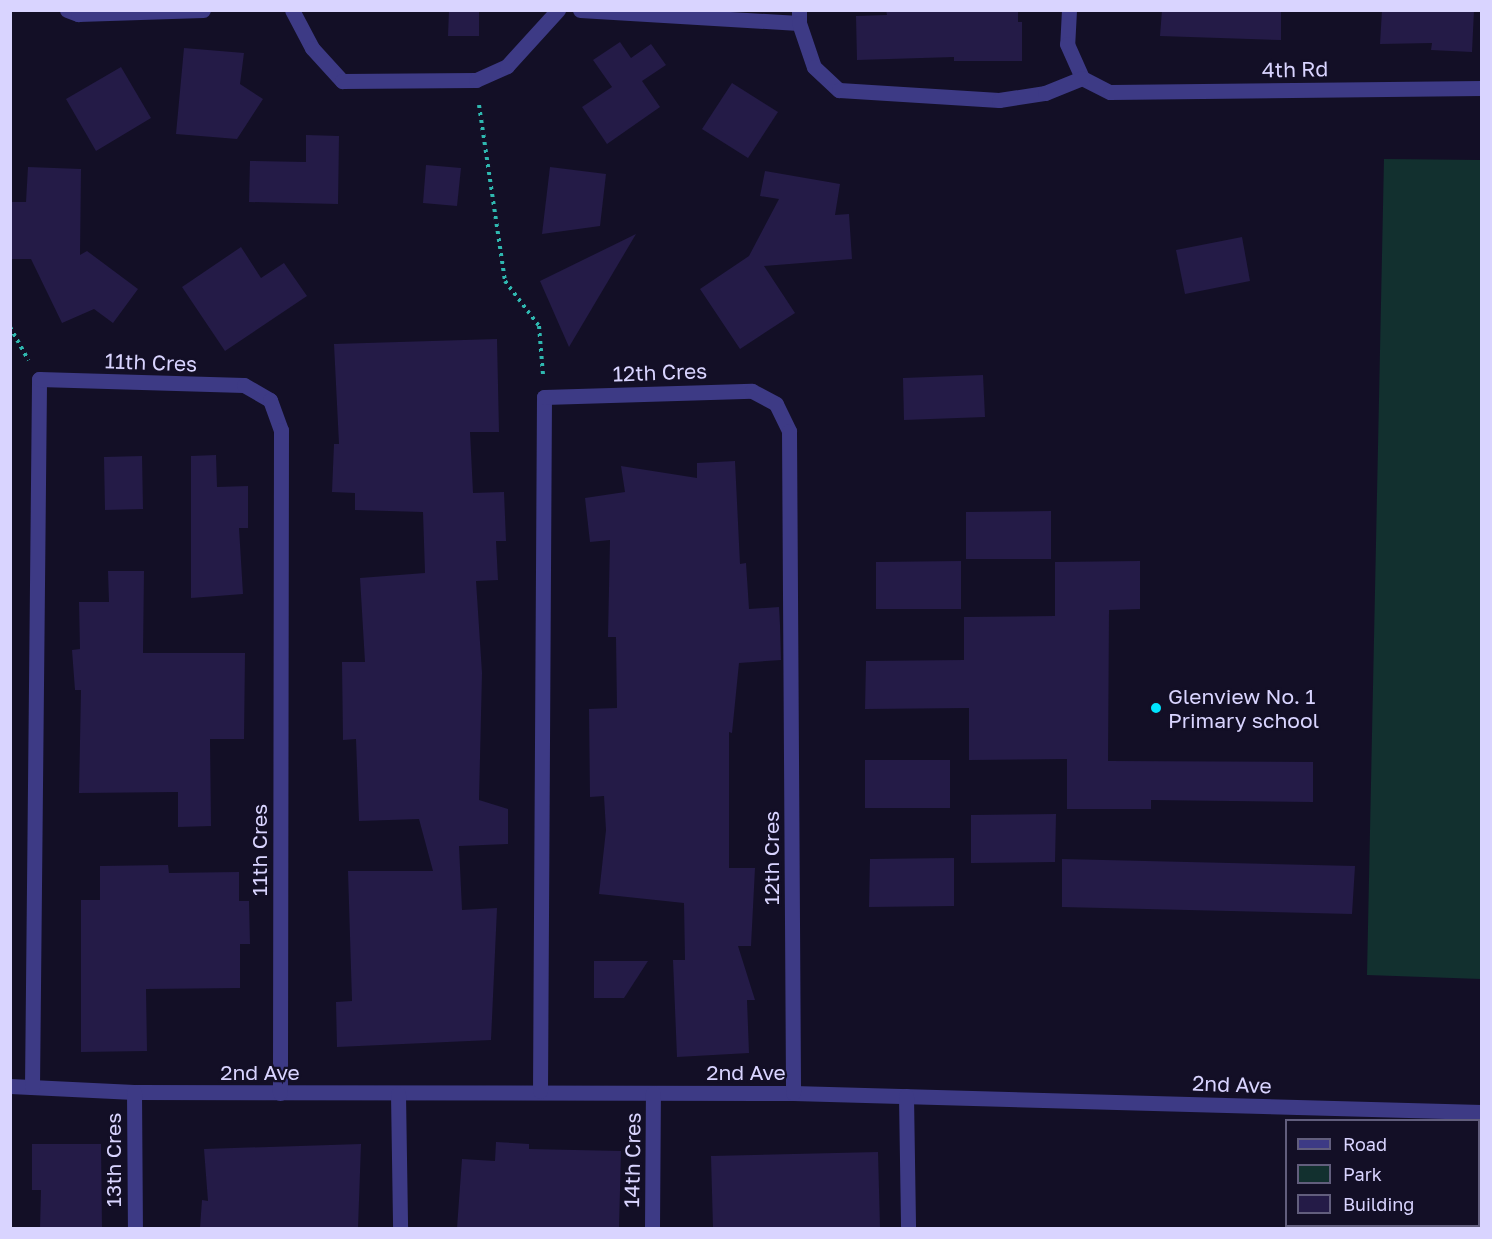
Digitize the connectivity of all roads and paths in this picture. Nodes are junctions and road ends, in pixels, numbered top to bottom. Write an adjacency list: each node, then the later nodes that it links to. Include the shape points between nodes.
1 (67, 10): 2 (street, via 78,14)
2 (203, 10)
3 (292, 10): 9 (street, via 312,48 342,81)
4 (558, 10): 9 (street, via 507,66)
5 (580, 10): 7 (street)
6 (1069, 10): 8 (street, via 1067,44)
7 (799, 17): 8 (street, via 814,67 839,90 999,100 1045,93)
8 (1082, 78): 10 (street, 4th Rd, via 1110,92)
9 (476, 80): 13 (path, via 505,281 539,326)
10 (1482, 88)
11 (10, 327): 12 (path)
12 (39, 379): 15 (street); 18 (street, 11th Cres, via 244,386 270,400 281,430)
13 (544, 397): 16 (street); 20 (street, 12th Cres, via 752,391 776,404 789,431)
14 (10, 1086): 15 (street, 2nd Ave)
15 (32, 1087): 17 (street, 2nd Ave)
16 (540, 1091): 19 (street, 2nd Ave); 21 (street, 2nd Ave)
17 (134, 1092): 18 (street, 2nd Ave); 24 (street, 13th Cres)
18 (280, 1093): 21 (street, 2nd Ave)
19 (653, 1093): 20 (street, 2nd Ave); 26 (street, 14th Cres)
20 (793, 1093): 22 (street, 2nd Ave)
21 (398, 1094): 25 (street)
22 (906, 1096): 23 (street, 2nd Ave); 27 (street)
23 (1482, 1112)
24 (135, 1228)
25 (400, 1228)
26 (652, 1228)
27 (908, 1228)

